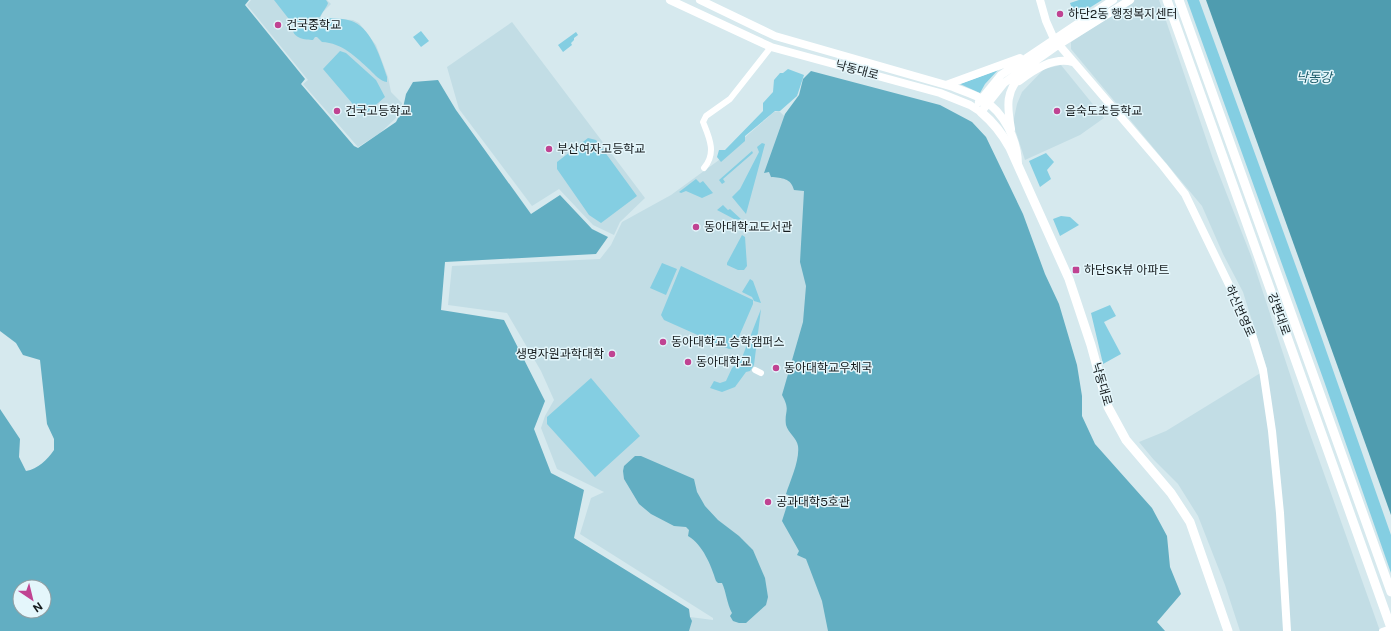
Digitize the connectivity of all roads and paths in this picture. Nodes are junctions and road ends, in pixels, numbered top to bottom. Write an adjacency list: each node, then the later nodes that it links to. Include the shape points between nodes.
1 (670, 0): 10 (street, 낙동대로)
2 (700, 0): 8 (street, 낙동대로)
3 (1040, 0): 9 (street, 하신번영로)
4 (1113, 0): 9 (street)
5 (1130, 0): 9 (street)
6 (1167, 0): 21 (main road, 강변대로)
7 (1179, 0): 20 (main road, 강변대로)
8 (774, 36): 10 (street); 13 (street, 낙동대로)
9 (1056, 42): 11 (street); 12 (street, 하신번영로)
10 (771, 47): 16 (street, 낙동대로, via 940,93); 18 (street, via 730,99 704,119 712,147 710,158)
11 (1032, 58): 13 (street, via 987,69); 14 (street); 15 (street, via 1001,75)
12 (1073, 62): 14 (street, via 1065,60 1050,63 1033,71); 23 (street, 하신번영로, via 1186,194 1250,328 1263,370 1272,431)
13 (946, 85): 15 (street, 낙동대로)
14 (1014, 85): 17 (street, via 1008,100)
15 (984, 101): 16 (street); 17 (street, 낙동대로, via 1003,119)
16 (978, 110): 19 (main road, 낙동대로, via 1002,132)
17 (1012, 136): 19 (street, 낙동대로, via 1018,153)
18 (704, 168)
19 (1018, 168): 22 (main road, 낙동대로, via 1069,279 1108,407 1126,440 1171,493 1190,522)
20 (1391, 592)
21 (1391, 628): 24 (street, 강변대로)
22 (1228, 631)
23 (1287, 631)
24 (1382, 631)

